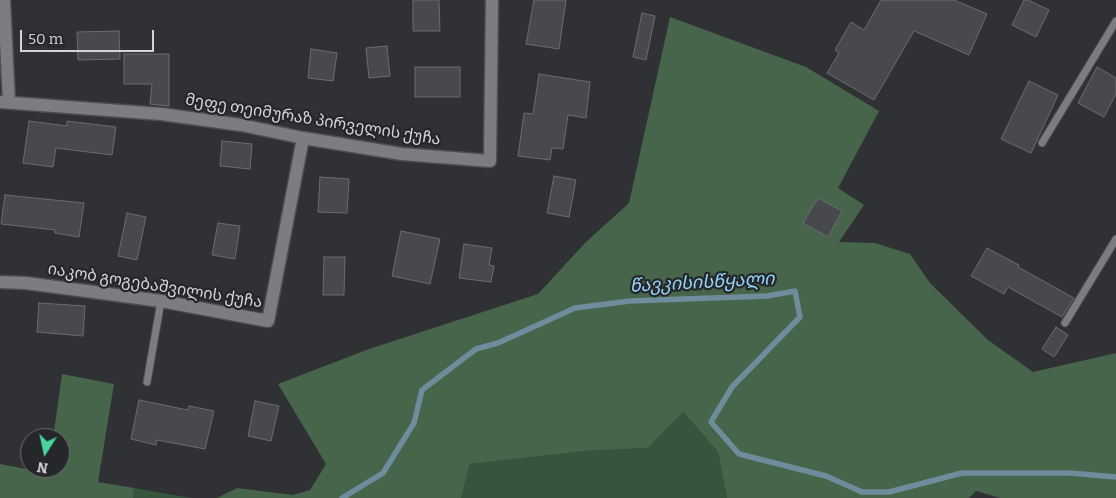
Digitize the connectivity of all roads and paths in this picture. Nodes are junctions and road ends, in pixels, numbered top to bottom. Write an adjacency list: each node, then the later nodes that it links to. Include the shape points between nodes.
1 (4, 0): 4 (street)
2 (492, 0): 5 (street, მეფე თეიმურაზ პირველის ქუჩა, via 490,161 402,154)
3 (1116, 22): 6 (lane)
4 (5, 102): 5 (street, მეფე თეიმურაზ პირველის ქუჩა, via 161,114)
5 (303, 138): 9 (street, იაკობ გოგებაშვილის ქუჩა, via 268,321)
6 (1042, 143)
7 (1116, 239): 10 (lane)
8 (0, 282): 9 (street, იაკობ გოგებაშვილის ქუჩა)
9 (161, 301): 11 (lane)
10 (1065, 323)
11 (147, 382)

